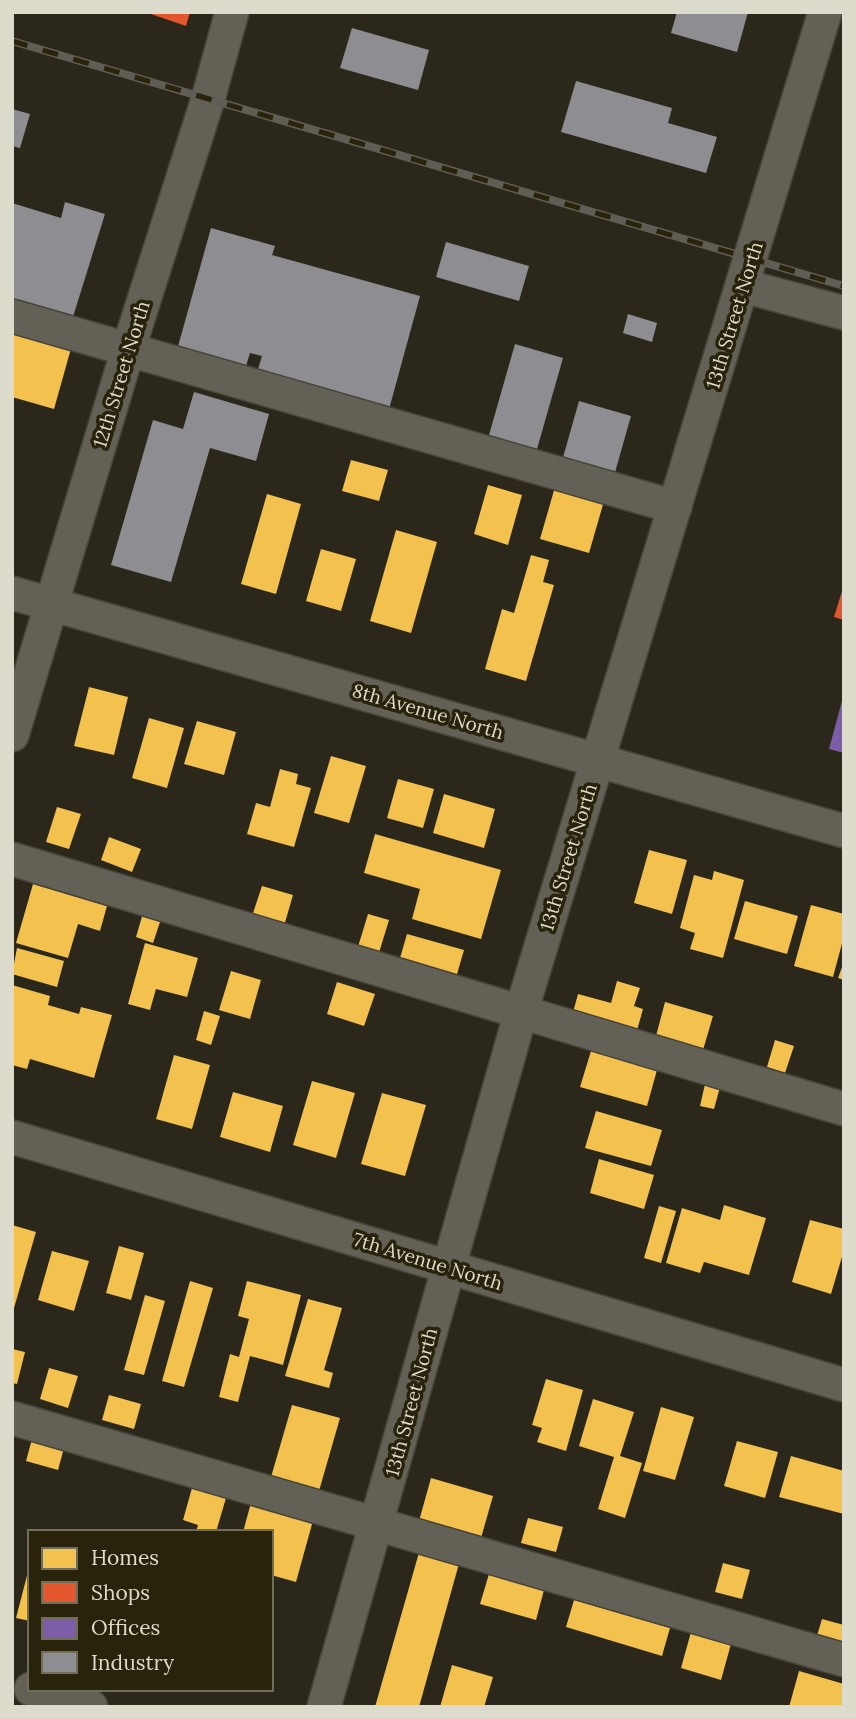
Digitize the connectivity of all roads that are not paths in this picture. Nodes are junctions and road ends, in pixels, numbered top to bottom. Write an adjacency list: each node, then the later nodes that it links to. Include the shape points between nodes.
1 (232, 12): 6 (street, 12th Street North)
2 (825, 12): 3 (street, 13th Street North)
3 (744, 286): 4 (street); 7 (street, 13th Street North)
4 (844, 313)
5 (12, 316): 6 (street)
6 (128, 350): 7 (street); 9 (street, 12th Street North)
7 (675, 507): 11 (street, 13th Street North)
8 (12, 593): 9 (street, 8th Avenue North)
9 (51, 604): 10 (street, 12th Street North); 11 (street, 8th Avenue North)
10 (12, 735)
11 (597, 759): 12 (street, 8th Avenue North); 14 (street, 13th Street North)
12 (844, 831)
13 (12, 859): 14 (street)
14 (521, 1012): 15 (street); 17 (street, 13th Street North)
15 (844, 1109)
16 (12, 1137): 17 (street, 7th Avenue North)
17 (449, 1267): 18 (street, 7th Avenue North); 20 (street, 13th Street North)
18 (844, 1385)
19 (12, 1418): 20 (street)
20 (378, 1524): 21 (street); 24 (street, 13th Street North)
21 (844, 1660)
22 (38, 1691): 23 (street)
23 (91, 1707)
24 (324, 1707)

